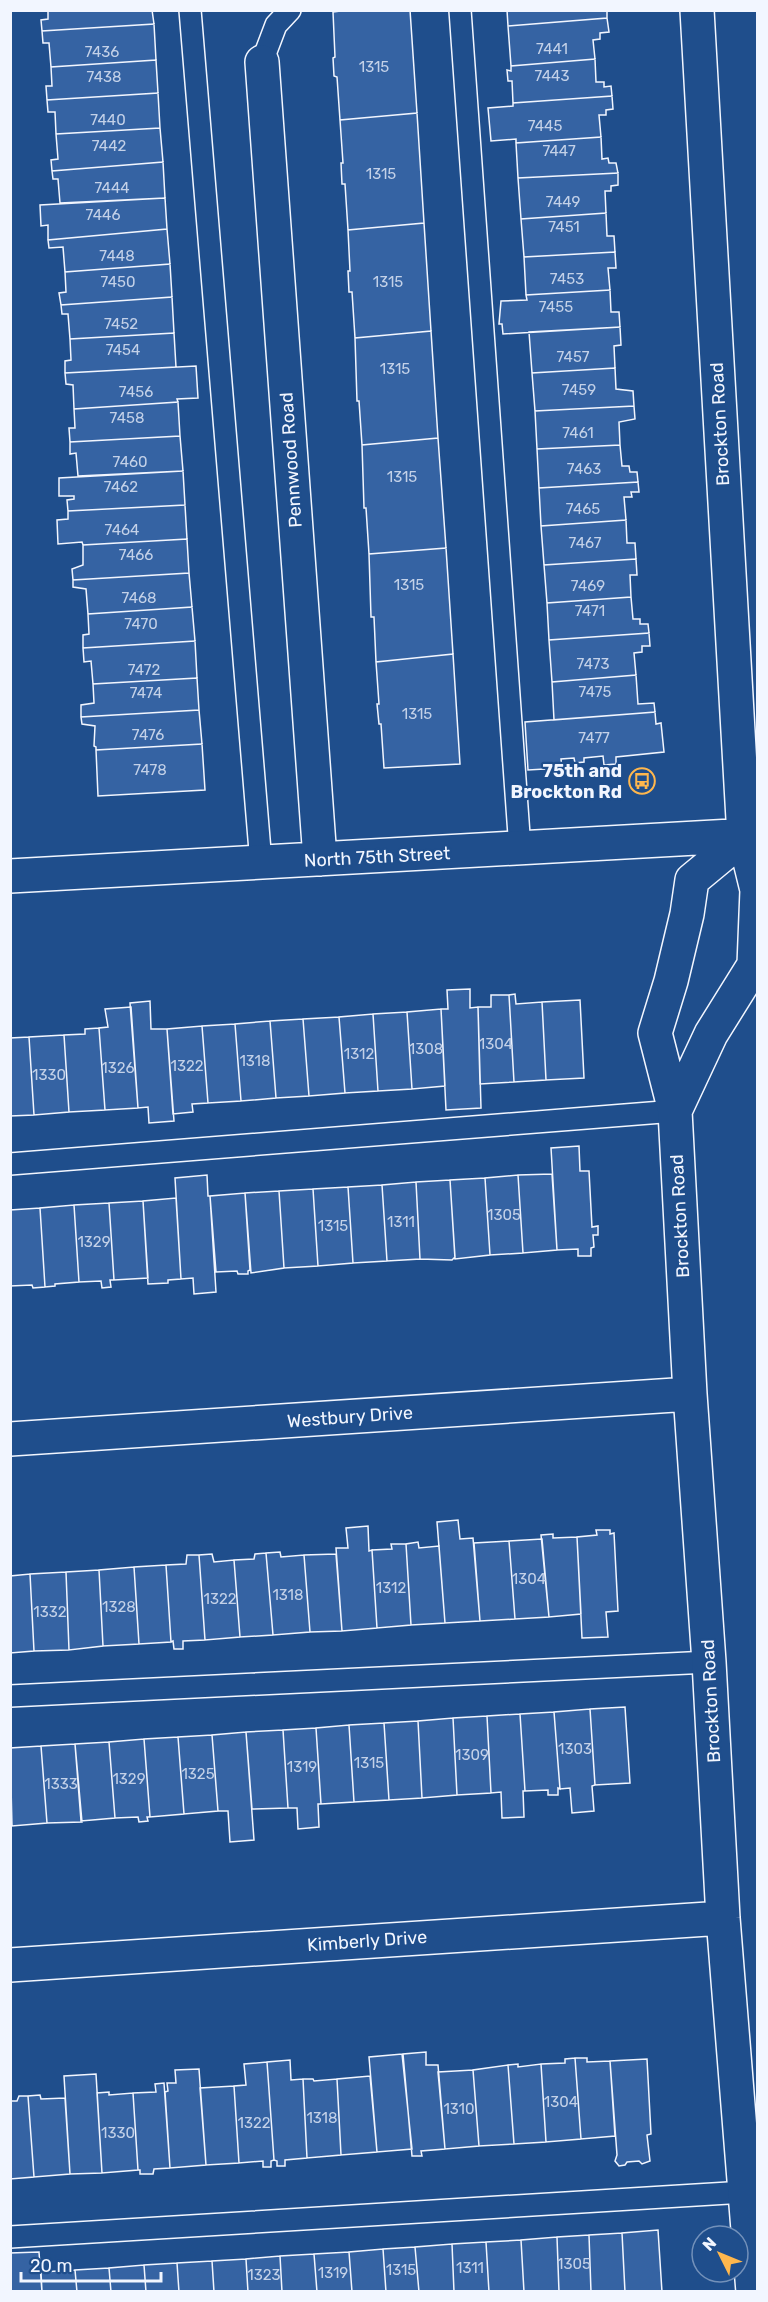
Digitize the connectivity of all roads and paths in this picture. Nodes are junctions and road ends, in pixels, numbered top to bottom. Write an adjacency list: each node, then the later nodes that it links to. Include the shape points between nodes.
1 (190, 10): 9 (lane)
2 (290, 10): 5 (lane, via 276,25)
3 (460, 10): 7 (lane)
4 (697, 10): 6 (street, Brockton Road)
5 (262, 62): 8 (street, Pennwood Road)
6 (753, 837): 7 (street, North 75th Street); 11 (street, Brockton Road); 12 (street, Brockton Road, via 692,880 671,981 655,1033)
7 (520, 849): 8 (street, North 75th Street)
8 (320, 859): 9 (street, North 75th Street)
9 (261, 863): 10 (street, North 75th Street)
10 (10, 876)
11 (756, 965): 12 (street, Brockton Road, via 711,1034)
12 (675, 1111): 13 (lane); 14 (street, Brockton Road)
13 (10, 1164)
14 (690, 1394): 15 (street, Westbury Drive); 16 (street, Brockton Road)
15 (10, 1439)
16 (709, 1662): 17 (lane); 18 (street, Brockton Road)
17 (10, 1696)
18 (723, 1918): 19 (street, Kimberly Drive); 20 (street, Brockton Road)
19 (10, 1965)
20 (745, 2192): 21 (lane); 22 (street, Brockton Road)
21 (10, 2238)
22 (753, 2292)

